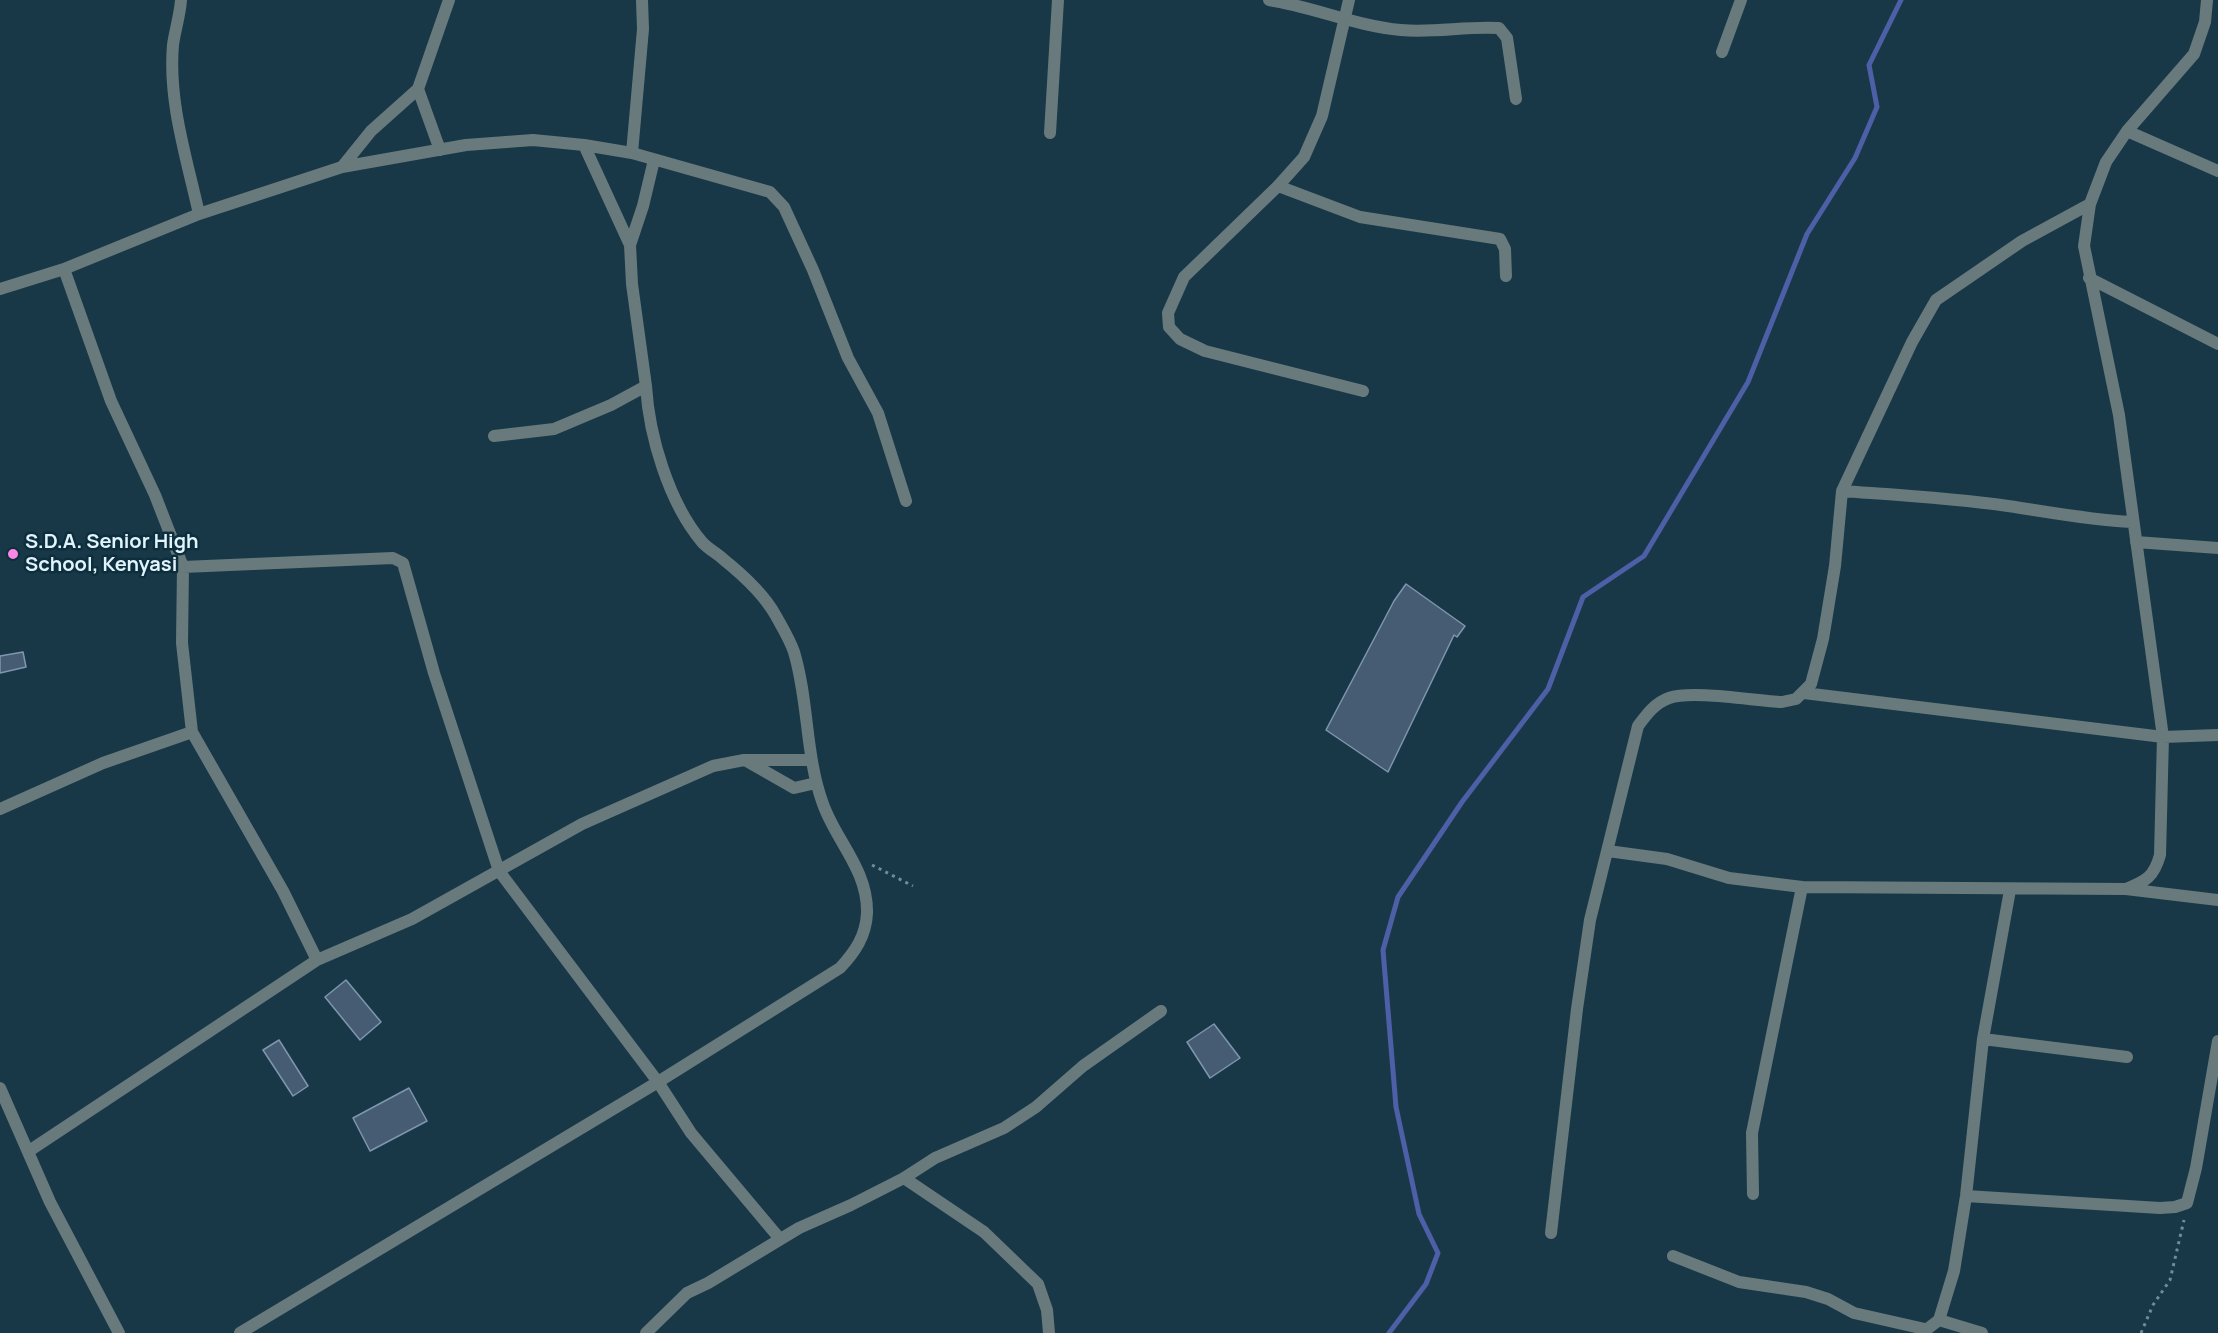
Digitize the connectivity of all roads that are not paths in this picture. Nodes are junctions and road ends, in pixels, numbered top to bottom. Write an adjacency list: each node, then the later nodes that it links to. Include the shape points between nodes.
1 (181, 0): 23 (street, via 173,45 173,77 181,138)
2 (449, 0): 11 (street)
3 (642, 0): 17 (street)
4 (1058, 0): 14 (street)
5 (1269, 0): 9 (street)
6 (1349, 0): 9 (street)
7 (1741, 0): 10 (street)
8 (2207, 0): 13 (street, via 2205,22 2194,54)
9 (1347, 18): 12 (street, via 1401,30 1499,28 1507,38); 21 (street, via 1322,117 1304,157)
10 (1722, 52)
11 (418, 89): 16 (street); 19 (street, via 371,131)
12 (1516, 99)
13 (2127, 131): 20 (street); 22 (street, via 2106,162)
14 (1050, 133)
15 (584, 145): 16 (street, via 533,140); 17 (street); 24 (street)
16 (440, 150): 19 (street)
17 (632, 153): 18 (street)
18 (654, 159): 24 (street); 34 (street, via 770,192 784,207 848,358 878,413)
19 (342, 167): 23 (street)
20 (2218, 171)
21 (1278, 186): 26 (street, via 1360,217 1500,239 1506,249); 31 (street, via 1184,277 1168,313 1169,327 1179,339 1205,351)
22 (2090, 204): 27 (street, via 2084,246); 33 (street, via 2022,241 1936,300)
23 (199, 214): 25 (street)
24 (630, 245): 30 (street)
25 (64, 269): 28 (street); 38 (street, via 111,401)
26 (1506, 276)
27 (2089, 278): 29 (street); 35 (street, via 2119,415)
28 (0, 289)
29 (2218, 344)
30 (646, 386): 32 (street, via 554,429); 44 (street, via 660,464 690,525 703,543 761,595 794,651)
31 (1363, 391)
32 (494, 436)
33 (1842, 491): 35 (street, via 2007,506 2085,520); 39 (street, via 1823,639 1811,684)
34 (906, 501)
35 (2132, 522): 36 (street)
36 (2136, 542): 37 (street); 42 (street)
37 (2218, 548)
38 (183, 567): 40 (street, via 182,643); 48 (street, via 393,558 403,563 434,673)
39 (1804, 693): 42 (street); 47 (street, via 1782,702 1686,696 1657,704 1638,726)
40 (192, 732): 46 (street, via 103,763); 53 (street, via 283,891)
41 (2218, 735): 42 (street)
42 (2163, 737): 50 (street, via 2160,855 2156,871)
43 (744, 760): 44 (street); 45 (street, via 794,788); 48 (street, via 682,778 582,824)
44 (810, 760): 45 (street)
45 (816, 783): 58 (street, via 823,806 853,858 864,890 867,913 855,953 840,968)
46 (0, 809)
47 (1608, 850): 49 (street, via 1666,859 1730,878); 64 (street, via 1590,920)
48 (499, 871): 53 (street, via 412,919); 58 (street)
49 (1802, 887): 51 (street); 62 (street, via 1752,1133)
50 (2126, 889): 51 (street); 52 (street)
51 (2010, 890): 55 (street)
52 (2218, 900)
53 (317, 960): 60 (street)
54 (1161, 1011): 61 (street, via 1004,1128 935,1158)
55 (1983, 1039): 57 (street); 63 (street)
56 (2218, 1041): 63 (street, via 2187,1203 2160,1208)
57 (2127, 1057)
58 (658, 1082): 65 (street, via 694,1138); 70 (street)
59 (0, 1088): 60 (street)
60 (29, 1151): 69 (street, via 50,1202)
61 (904, 1178): 65 (street); 72 (street, via 984,1232 1038,1284 1047,1310)
62 (1754, 1194)
63 (1966, 1196): 67 (street, via 1954,1271)
64 (1551, 1233)
65 (780, 1239): 71 (street, via 687,1293)
66 (1673, 1256): 68 (street, via 1739,1282 1806,1292 1854,1313)
67 (1939, 1320): 68 (street); 73 (street)
68 (1924, 1331)
69 (119, 1333)
70 (240, 1333)
71 (646, 1333)
72 (1049, 1333)
73 (1982, 1333)

